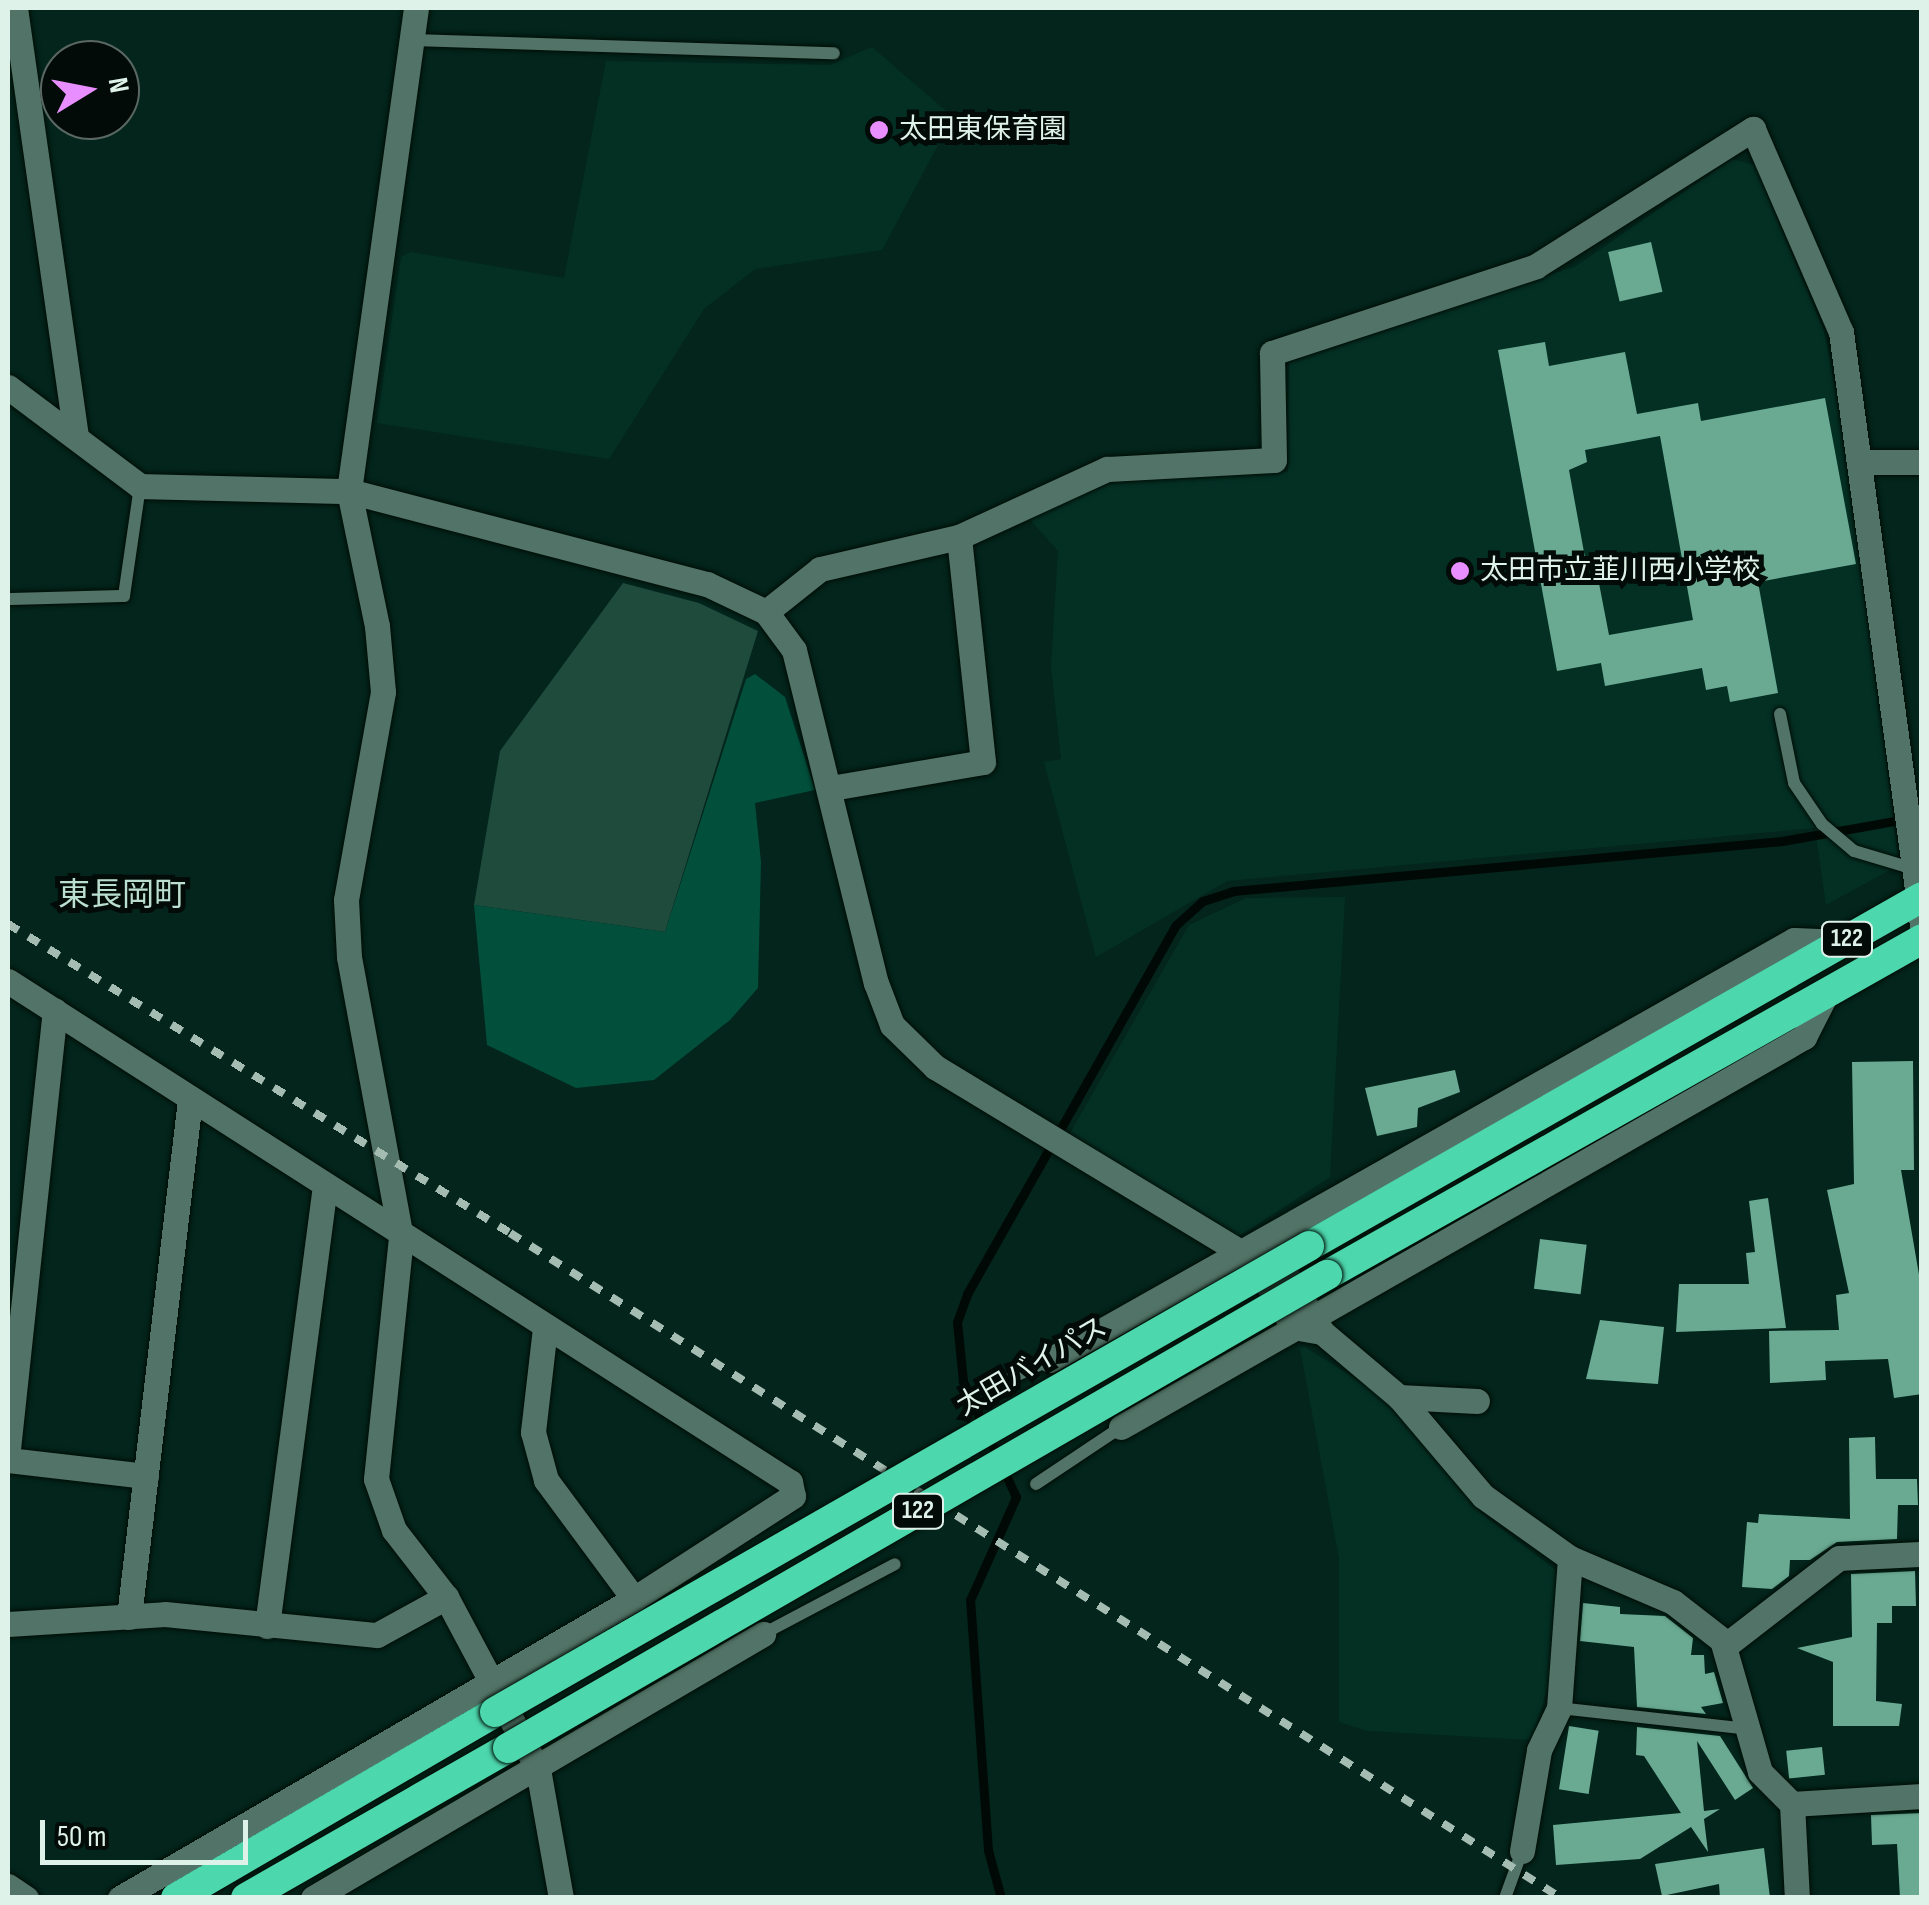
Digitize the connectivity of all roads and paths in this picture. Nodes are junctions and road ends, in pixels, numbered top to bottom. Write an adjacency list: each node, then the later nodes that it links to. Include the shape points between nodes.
1 (416, 8): 3 (street)
2 (13, 12): 6 (street)
3 (411, 40): 4 (lane); 10 (street)
4 (834, 53)
5 (8, 387): 6 (street)
6 (76, 437): 9 (street)
7 (1862, 462): 8 (street); 11 (street, via 1841,332 1753,129 1536,266 1272,353 1274,460 1106,469); 16 (street)
8 (1922, 462)
9 (140, 486): 10 (street); 12 (lane, via 124,596)
10 (349, 491): 13 (street, via 706,584); 26 (street, via 383,692 346,900 349,957)
11 (960, 537): 13 (street, via 820,569); 15 (street, via 983,762)
12 (8, 599)
13 (766, 612): 15 (street, via 783,626 794,650)
14 (1780, 714): 16 (lane, via 1794,783 1822,824)
15 (831, 788): 27 (street, via 876,983 892,1025 934,1067)
16 (1919, 898): 18 (highway, 太田バイパス / 122)
17 (1922, 940): 20 (highway, 122)
18 (1841, 942): 27 (street, via 1794,940); 60 (highway, 太田バイパス / 122, bridge)
19 (8, 981): 21 (street)
20 (1828, 992): 28 (street, via 1804,1037); 61 (highway, 122, bridge)
21 (54, 1011): 22 (street); 25 (street)
22 (190, 1099): 23 (street); 38 (street)
23 (325, 1187): 26 (street); 47 (street)
24 (8, 1195): 25 (street)
25 (34, 1198): 30 (street)
26 (401, 1237): 29 (street); 43 (street, via 376,1479 394,1530)
27 (1241, 1253): 28 (street, via 1270,1248); 31 (street)
28 (1309, 1326): 33 (street); 35 (street)
29 (546, 1328): 44 (street, via 533,1432 546,1480); 44 (street, via 790,1482 793,1496 785,1504)
30 (13, 1346): 36 (street)
31 (1050, 1360): 32 (lane)
32 (987, 1389)
33 (1399, 1396): 34 (street); 41 (street, via 1483,1496)
34 (1477, 1401)
35 (1121, 1427): 39 (lane)
36 (8, 1449)
37 (8, 1460): 38 (street)
38 (146, 1476): 45 (street)
39 (1036, 1484)
40 (1922, 1554): 49 (street, via 1839,1558)
41 (1570, 1558): 49 (street, via 1673,1602); 51 (street)
42 (895, 1564): 48 (lane)
43 (446, 1597): 47 (street, via 377,1635); 50 (street)
44 (634, 1600): 50 (street)
45 (129, 1617): 46 (street); 47 (street, via 165,1614)
46 (8, 1624)
47 (267, 1626)
48 (763, 1634): 53 (street)
49 (1725, 1646): 52 (street)
50 (491, 1680): 53 (street); 59 (street)
51 (1559, 1708): 52 (lane); 56 (street, via 1539,1750)
52 (1748, 1729): 55 (street, via 1760,1772)
53 (538, 1769): 62 (street); 63 (street)
54 (1922, 1796): 55 (street)
55 (1792, 1804): 65 (street)
56 (1522, 1851): 64 (lane)
57 (8, 1886): 58 (street)
58 (26, 1898)
59 (120, 1898)
60 (176, 1898)
61 (246, 1898)
62 (313, 1898)
63 (561, 1898)
64 (1506, 1898)
65 (1797, 1898)

